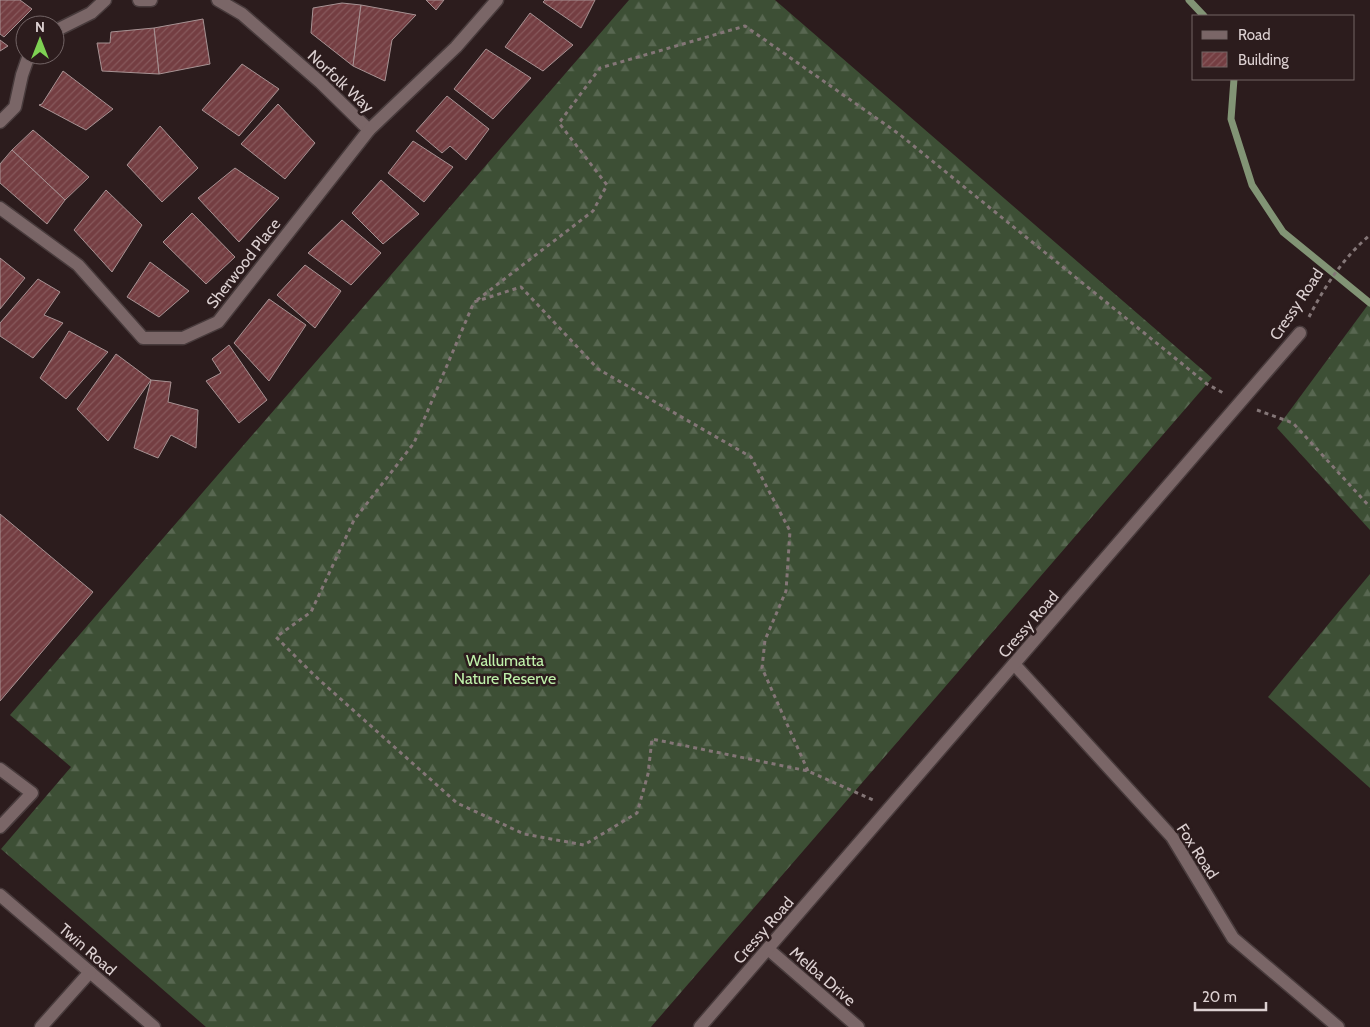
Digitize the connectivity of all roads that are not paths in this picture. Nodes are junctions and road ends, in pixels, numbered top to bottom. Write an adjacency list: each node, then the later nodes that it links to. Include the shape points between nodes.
1 (105, 0): 6 (street, via 91,13)
2 (139, 0): 3 (street)
3 (151, 0)
4 (218, 0): 9 (street, Norfolk Way, via 242,14)
5 (497, 0): 9 (street, Norfolk Way, via 456,47)
6 (65, 26)
7 (25, 65): 8 (street, via 15,107)
8 (0, 122)
9 (369, 130): 10 (street, Sherwood Place, via 218,322 183,338 143,338 78,265)
10 (0, 208)
11 (1300, 333): 12 (street, Cressy Road)
12 (1014, 664): 16 (street, Cressy Road); 22 (street, Fox Road, via 1172,837 1233,938)
13 (0, 768): 14 (street, via 32,794)
14 (0, 826)
15 (0, 895): 17 (street, Twin Road)
16 (768, 949): 20 (street, Cressy Road); 21 (street, Melba Drive)
17 (90, 972): 18 (street); 19 (street, Twin Road)
18 (42, 1027)
19 (154, 1027)
20 (700, 1027)
21 (858, 1027)
22 (1338, 1027)

